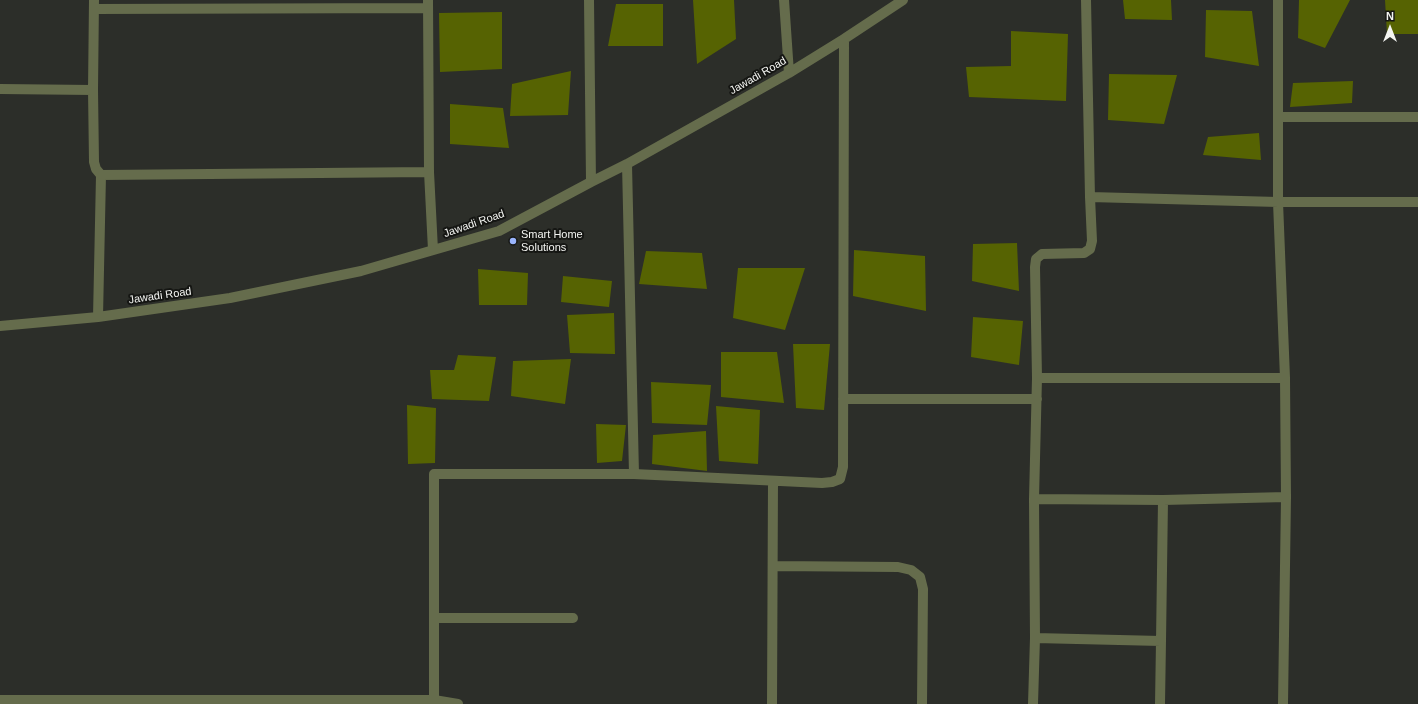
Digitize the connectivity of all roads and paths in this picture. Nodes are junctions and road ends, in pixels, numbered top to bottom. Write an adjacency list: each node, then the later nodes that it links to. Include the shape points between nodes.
1 (589, 0): 17 (street)
2 (784, 0): 9 (street)
3 (903, 0): 8 (street, Jawadi Road)
4 (1086, 0): 18 (street)
5 (1278, 0): 12 (street)
6 (94, 4): 7 (street); 11 (street)
7 (428, 4): 15 (street)
8 (844, 39): 9 (street, Jawadi Road); 26 (street)
9 (789, 73): 14 (street, Jawadi Road)
10 (0, 89): 11 (street)
11 (93, 90): 16 (street, via 94,162 96,170)
12 (1278, 116): 13 (street); 19 (street)
13 (1418, 117)
14 (627, 164): 17 (street, Jawadi Road); 28 (street)
15 (429, 172): 16 (street); 21 (street)
16 (101, 175): 22 (street)
17 (591, 182): 21 (street, Jawadi Road, via 499,231)
18 (1090, 197): 19 (street); 24 (street, via 1090,249 1084,253 1042,254 1036,259)
19 (1278, 202): 20 (street); 25 (street)
20 (1418, 202)
21 (433, 250): 22 (street, Jawadi Road, via 361,271 230,298)
22 (98, 317): 23 (street, Jawadi Road)
23 (0, 326)
24 (1037, 378): 25 (street); 27 (street)
25 (1285, 378): 30 (street)
26 (843, 398): 27 (street); 29 (street, via 843,468 840,479 822,484)
27 (1036, 398): 31 (street)
28 (634, 474): 29 (street); 34 (street, via 434,474)
29 (774, 481): 33 (street)
30 (1286, 497): 32 (street); 46 (street)
31 (1034, 499): 32 (street); 36 (street)
32 (1163, 500): 37 (street)
33 (773, 566): 42 (street); 43 (street, via 898,567 911,570 920,578 923,589)
34 (434, 618): 35 (street); 39 (street)
35 (573, 618)
36 (1035, 638): 37 (street); 44 (street)
37 (1161, 641): 45 (street)
38 (0, 700): 40 (street)
39 (434, 700): 40 (street); 41 (street)
40 (31, 702)
41 (458, 704)
42 (772, 704)
43 (922, 704)
44 (1033, 704)
45 (1160, 704)
46 (1284, 704)

